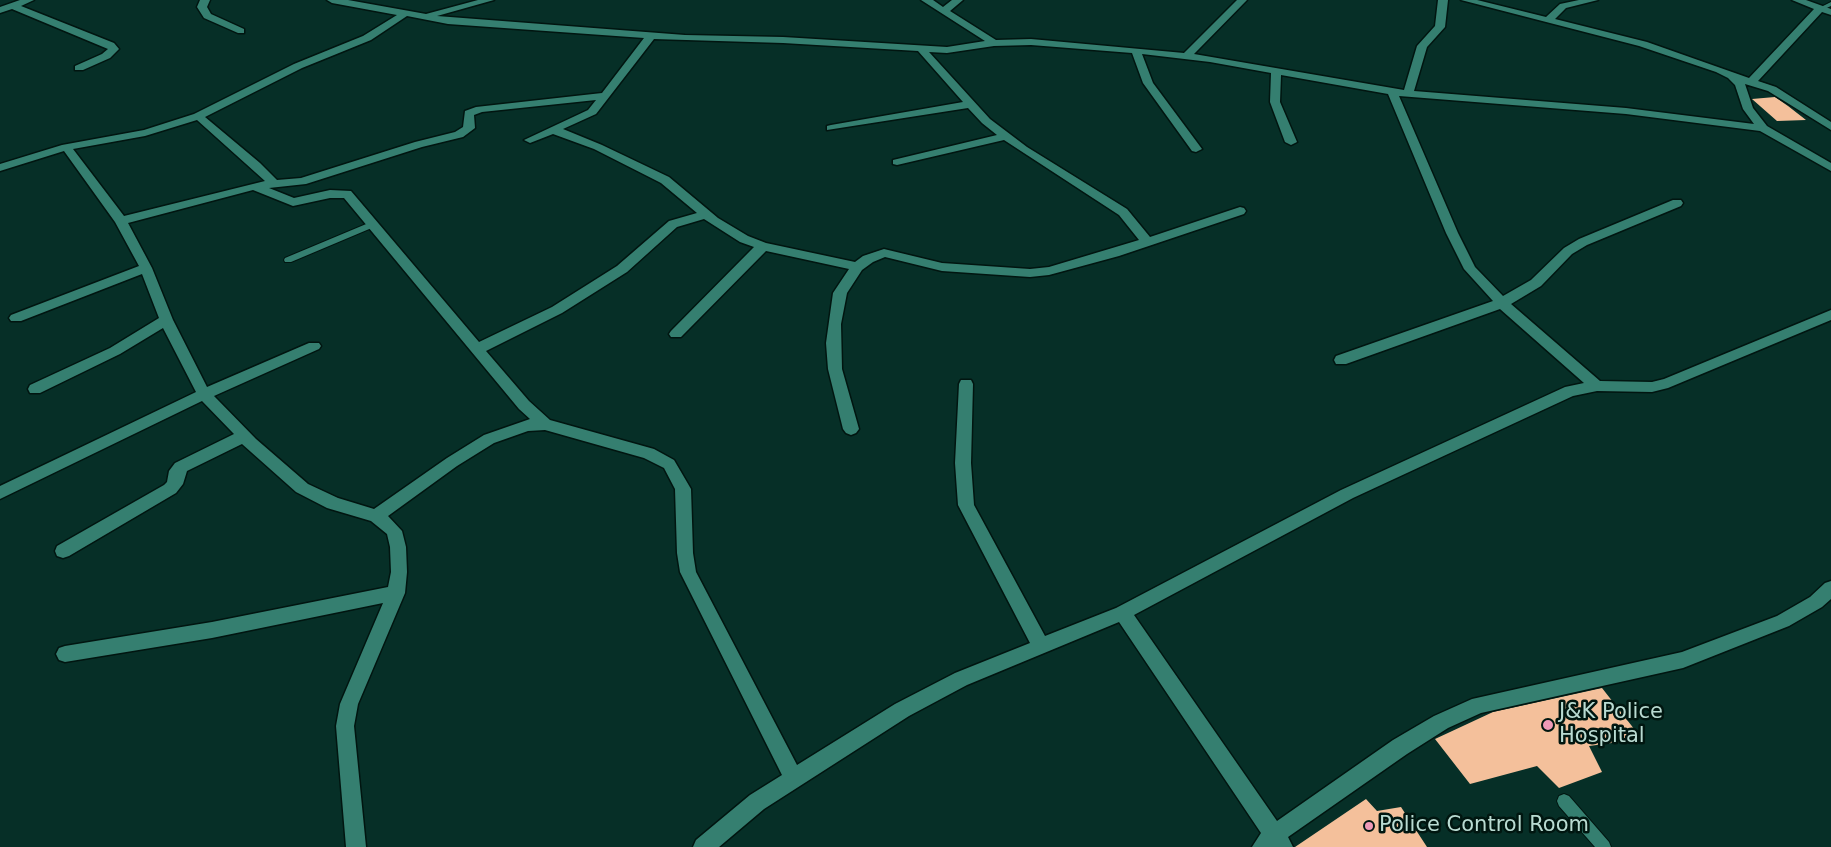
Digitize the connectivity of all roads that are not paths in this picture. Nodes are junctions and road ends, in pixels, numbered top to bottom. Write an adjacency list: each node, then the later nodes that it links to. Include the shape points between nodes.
1 (29, 0): 13 (street)
2 (204, 0): 21 (street, via 202,7 207,16)
3 (332, 0): 17 (street)
4 (489, 0): 19 (street)
5 (926, 0): 16 (street)
6 (958, 0): 16 (street)
7 (1242, 0): 26 (street)
8 (1443, 0): 32 (street, via 1440,27 1422,46)
9 (1466, 0): 20 (street)
10 (1593, 0): 20 (street, via 1563,6)
11 (1797, 0): 14 (street)
12 (1831, 4): 14 (lane)
13 (13, 6): 15 (street); 27 (street, via 114,49)
14 (1820, 9): 18 (street); 30 (street)
15 (0, 10)
16 (945, 10): 23 (street)
17 (407, 12): 19 (street); 35 (street, via 367,38 298,66)
18 (1831, 12)
19 (424, 17): 22 (street, via 466,23)
20 (1549, 20): 29 (street, via 1643,44)
21 (242, 31)
22 (652, 35): 24 (street); 33 (street)
23 (994, 43): 24 (street, via 947,50); 25 (street, via 1031,42)
24 (921, 49): 34 (street)
25 (1136, 50): 26 (street); 44 (street, via 1148,83)
26 (1187, 55): 28 (street)
27 (80, 68)
28 (1276, 71): 31 (street); 42 (street, via 1276,102)
29 (1732, 76): 30 (street); 38 (street, via 1744,92 1748,109)
30 (1752, 81): 36 (street, via 1772,89)
31 (1392, 92): 32 (street); 60 (street, via 1460,252 1470,269)
32 (1408, 93): 38 (street, via 1580,106)
33 (607, 95): 39 (street, via 586,116); 48 (street, via 473,110 468,118 469,128 459,135 419,144 302,181)
34 (970, 104): 37 (street); 40 (street)
35 (198, 116): 43 (street, via 145,133); 48 (street)
36 (1828, 123)
37 (831, 128)
38 (1763, 128): 47 (street)
39 (554, 130): 41 (street); 52 (street, via 665,180)
40 (1006, 136): 45 (street); 55 (street, via 1118,208)
41 (530, 140)
42 (1291, 142)
43 (66, 147): 46 (street); 53 (street)
44 (1196, 149)
45 (897, 162)
46 (0, 168)
47 (1831, 168)
48 (274, 184): 49 (street)
49 (254, 186): 53 (street); 54 (street, via 293,202 347,194)
50 (1677, 202): 60 (street, via 1576,246 1536,283)
51 (1240, 211): 55 (street)
52 (706, 214): 56 (street, via 730,232); 66 (street, via 673,224 603,282 557,310)
53 (121, 221): 59 (street)
54 (370, 225): 57 (lane); 66 (street)
55 (1147, 242): 58 (street, via 1049,271 942,268 884,253)
56 (763, 246): 58 (street); 64 (street)
57 (288, 260)
58 (857, 267): 73 (street, via 840,293 833,343 835,369)
59 (146, 268): 62 (street); 63 (street)
60 (1502, 302): 67 (street); 69 (street)
61 (1831, 315): 69 (street, via 1668,383 1652,387)
62 (16, 318)
63 (166, 320): 70 (street, via 115,351); 71 (street)
64 (676, 334)
65 (314, 346): 71 (street)
66 (478, 349): 72 (street, via 524,405)
67 (1341, 360)
68 (966, 384): 81 (street, via 963,463 966,505)
69 (1597, 386): 80 (street, via 1570,391 1347,494)
70 (36, 389)
71 (204, 394): 74 (street); 75 (street)
72 (545, 424): 76 (street, via 527,425 490,439); 83 (street, via 649,453 669,464 682,489 688,572)
73 (851, 429)
74 (244, 436): 76 (street, via 302,488 333,504); 77 (street, via 181,467 170,489)
75 (0, 493)
76 (376, 516): 79 (street, via 394,531 399,572)
77 (63, 551)
78 (1831, 588): 85 (street, via 1816,602 1783,621 1683,660 1472,708 1441,722 1400,747)
79 (396, 594): 82 (street, via 212,630); 86 (street, via 348,704 345,726)
80 (1122, 613): 81 (street); 85 (street)
81 (1042, 646): 83 (street, via 953,683 902,710)
82 (65, 654)
83 (793, 777): 87 (street)
84 (1564, 801): 88 (lane)
85 (1273, 843)
86 (356, 847)
87 (703, 847)
88 (1604, 847)

